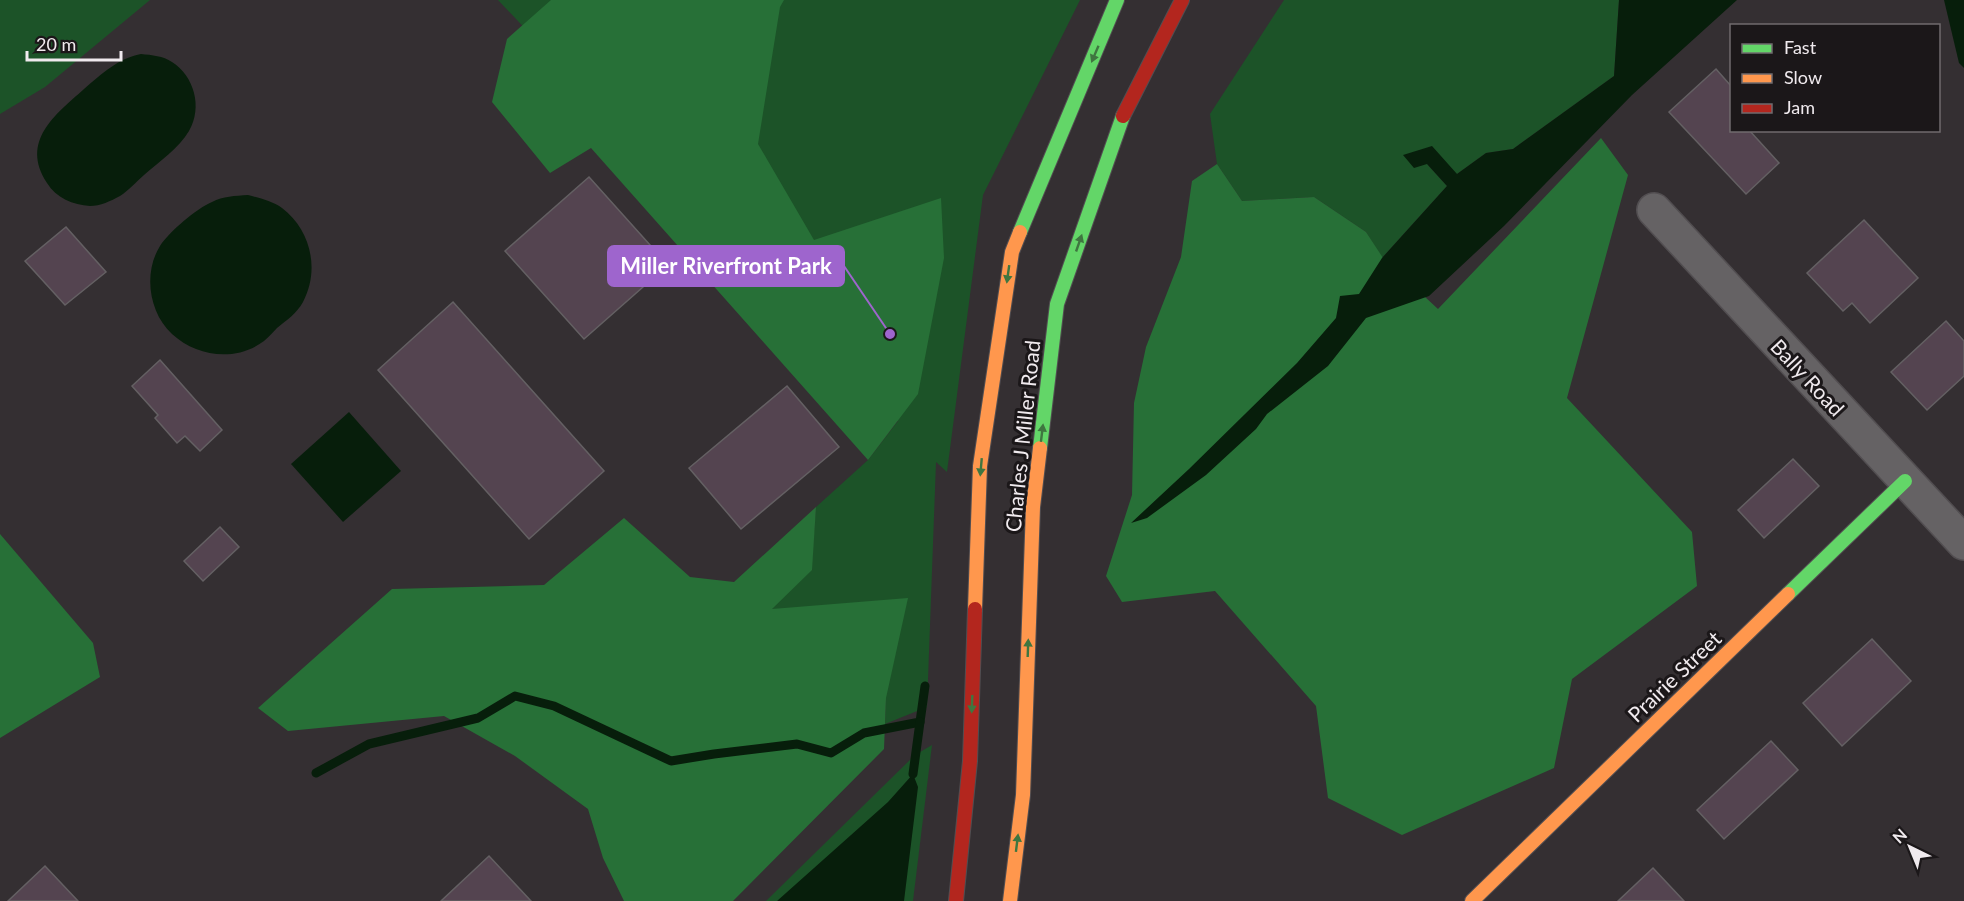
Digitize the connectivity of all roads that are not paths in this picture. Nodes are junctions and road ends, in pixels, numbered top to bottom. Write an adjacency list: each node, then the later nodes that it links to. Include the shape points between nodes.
1 (1117, 0): 6 (street, Charles J Miller Road, one-way to 6, via 1012,252 980,466 970,761)
2 (1182, 0): 7 (street, Charles J Miller Road, one-way to 2, via 1023,795 1033,507 1057,304 1125,110)
3 (1654, 210): 4 (street, Bally Road)
4 (1905, 481): 5 (street, Bally Road); 8 (street, Prairie Street)
5 (1964, 543)
6 (956, 901)
7 (1010, 901)
8 (1472, 901)

